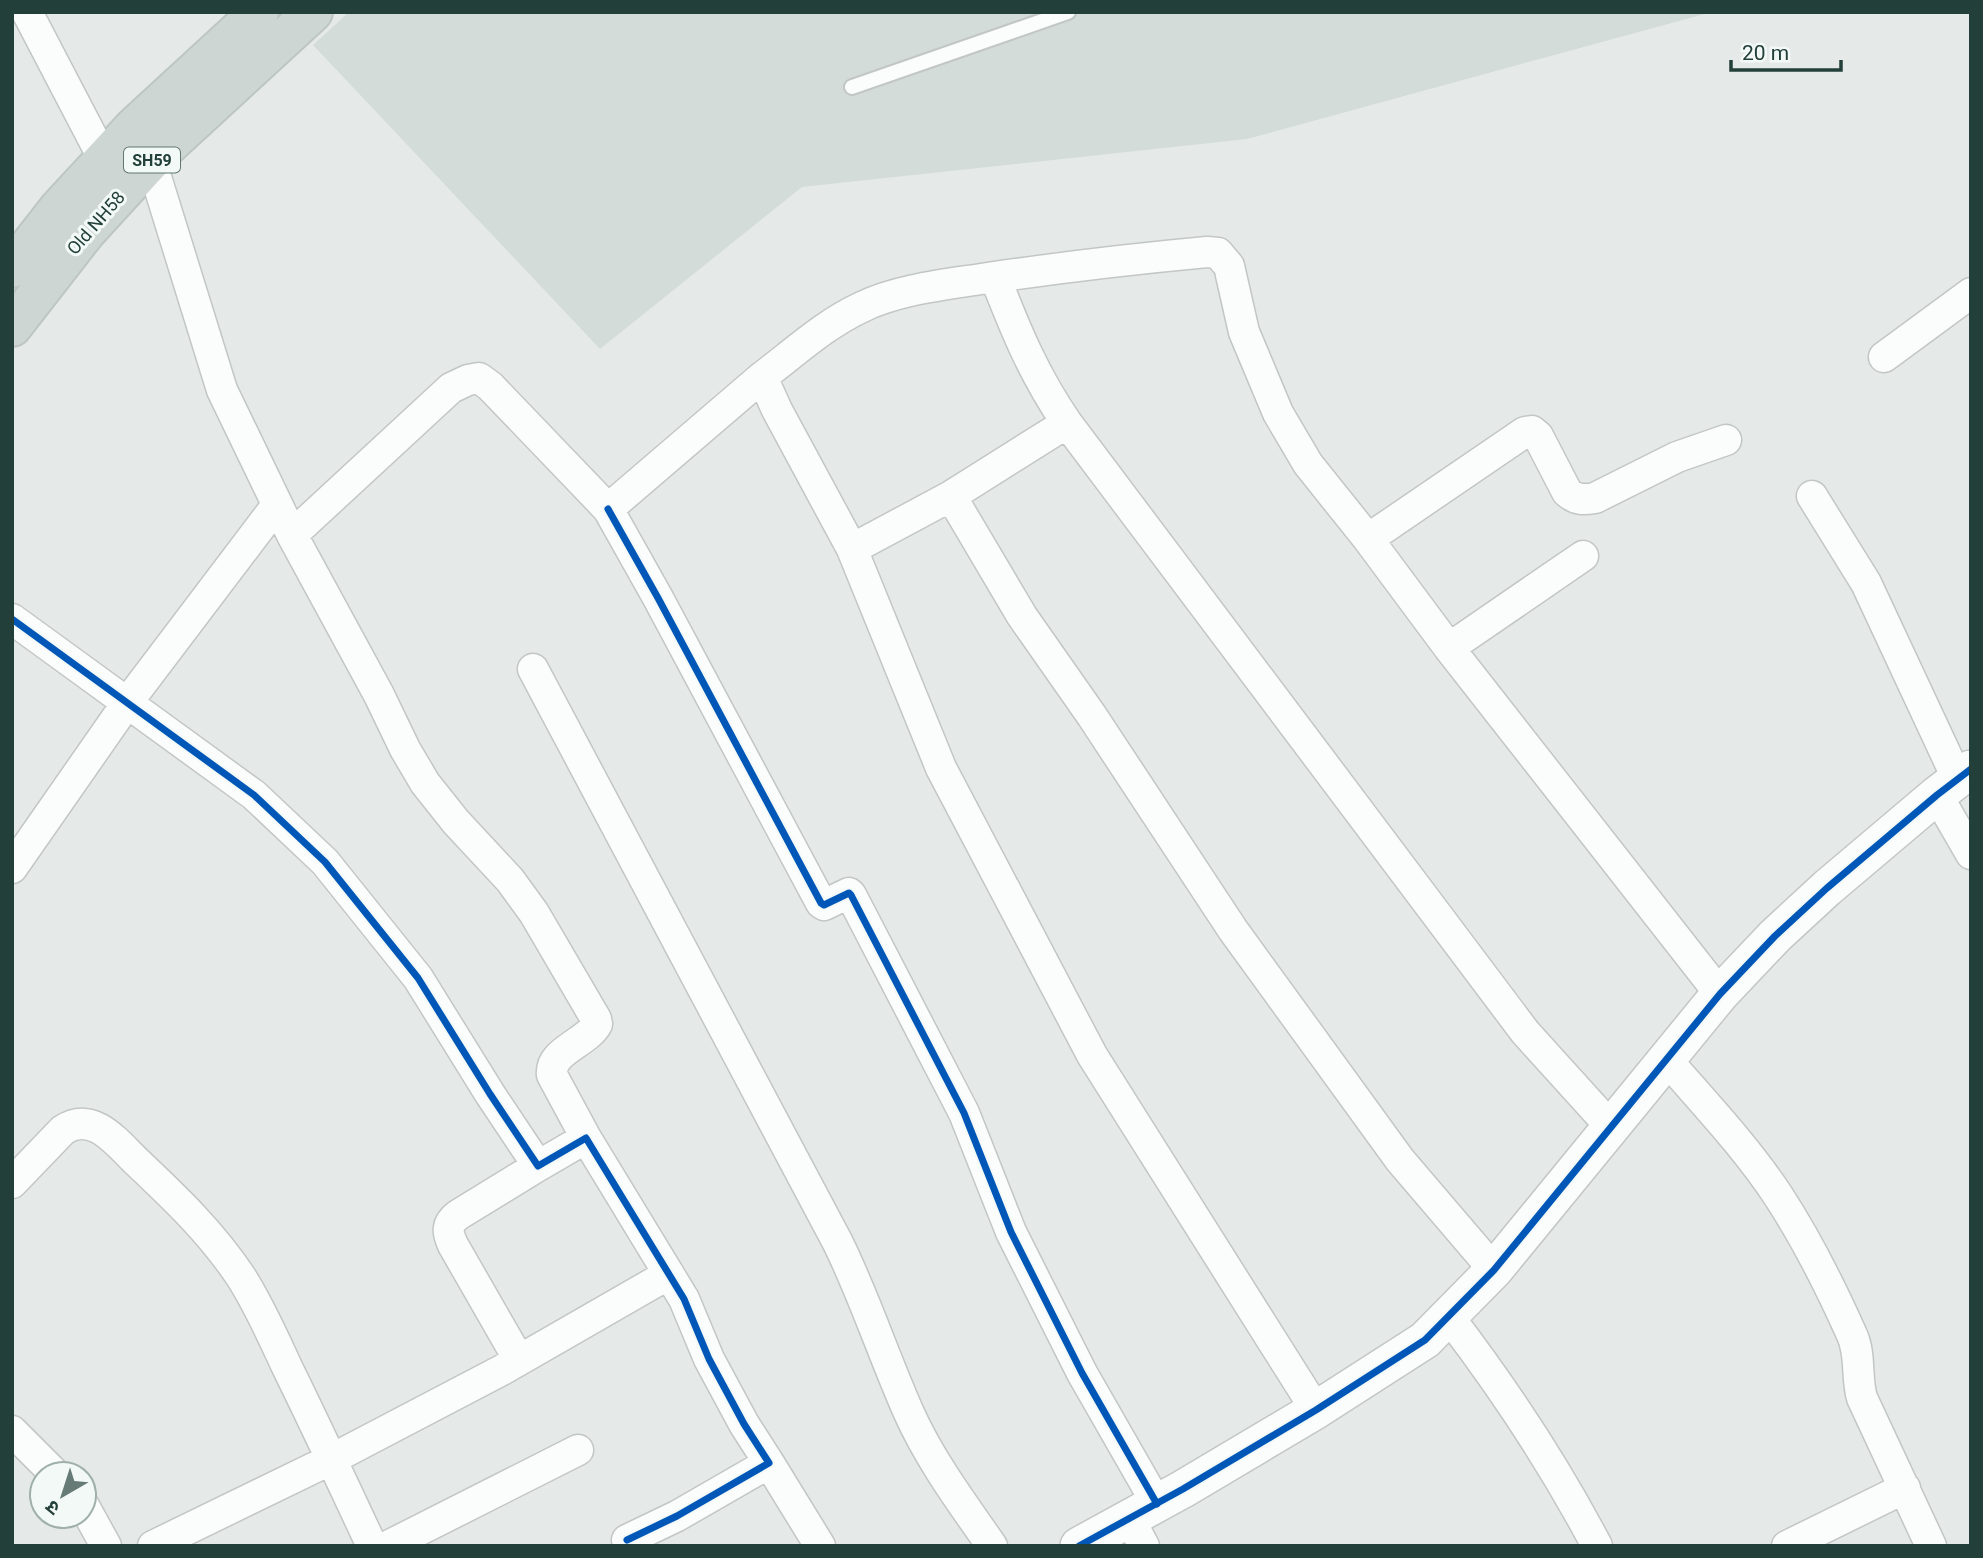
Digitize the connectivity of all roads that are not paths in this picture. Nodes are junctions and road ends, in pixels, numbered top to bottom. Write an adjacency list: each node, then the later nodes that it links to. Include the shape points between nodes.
1 (27, 12): 7 (street)
2 (259, 12): 6 (main road, Old NH58 / SH59)
3 (313, 12): 8 (main road, Old NH58 / SH59)
4 (1068, 12): 5 (lane)
5 (852, 88)
6 (134, 127): 7 (main road, Old NH58 / SH59); 8 (street)
7 (103, 160): 9 (street); 10 (main road, Old NH58 / SH59)
8 (151, 161): 9 (main road, Old NH58 / SH59); 20 (street, via 222,390)
9 (122, 193): 13 (main road, Old NH58 / SH59)
10 (12, 268)
11 (995, 277): 15 (street, via 862,307 833,323); 16 (street, via 1022,346); 23 (street, via 1218,253 1229,266 1244,332 1278,413 1308,464)
12 (1971, 293): 14 (street)
13 (12, 327)
14 (1884, 357)
15 (762, 377): 21 (street); 24 (street)
16 (1068, 423): 18 (street); 35 (street, via 1525,1032)
17 (1726, 440): 23 (street, via 1584,500 1567,492 1538,436 1525,432)
18 (951, 496): 24 (street); 39 (street, via 1022,616 1233,930 1400,1160)
19 (1812, 496): 30 (street, via 1866,583)
20 (277, 505): 22 (street); 29 (street)
21 (607, 509): 22 (street, via 479,378 451,388); 50 (street, via 821,903 851,895 964,1113 1017,1244 1082,1373)
22 (292, 535): 36 (street, via 425,783 510,880 596,1019 591,1034 551,1069)
23 (1368, 539): 27 (street)
24 (852, 549): 43 (street, via 941,768 1092,1055)
25 (1583, 556): 27 (street)
26 (12, 619): 29 (street)
27 (1448, 648): 33 (street)
28 (533, 669): 58 (street, via 838,1243 909,1415)
29 (127, 703): 32 (street); 37 (street, via 254,794 325,862 418,978)
30 (1955, 781): 31 (street); 33 (street, via 1827,888)
31 (1971, 854)
32 (12, 868)
33 (1720, 994): 34 (street)
34 (1667, 1060): 35 (street); 49 (street, via 1753,1162 1809,1246 1852,1335 1862,1398)
35 (1611, 1127): 39 (street)
36 (586, 1138): 37 (street); 40 (street)
37 (538, 1166): 42 (street, via 458,1215 448,1227 453,1245)
38 (12, 1183): 46 (street, via 70,1125 87,1123 105,1132 190,1214 242,1279)
39 (1494, 1270): 41 (street)
40 (669, 1274): 42 (street); 48 (street, via 709,1359)
41 (1450, 1317): 43 (street, via 1425,1340); 60 (street, via 1492,1374)
42 (519, 1360): 46 (street)
43 (1316, 1410): 50 (street)
44 (12, 1431): 47 (street)
45 (578, 1450): 56 (street)
46 (332, 1459): 54 (street); 55 (street)
47 (41, 1460)
48 (769, 1463): 52 (street); 57 (street)
49 (1905, 1488): 61 (street); 62 (street)
50 (1143, 1522): 59 (street)
51 (97, 1530): 53 (street)
52 (625, 1544)
53 (106, 1546)
54 (153, 1546)
55 (372, 1546)
56 (388, 1546)
57 (820, 1546)
58 (992, 1546)
59 (1079, 1546)
60 (1597, 1546)
61 (1787, 1546)
62 (1931, 1546)

